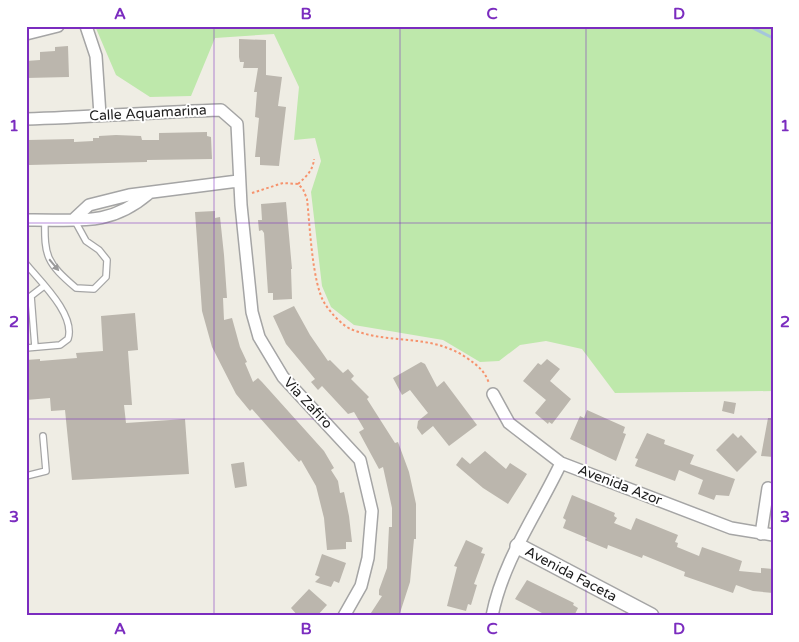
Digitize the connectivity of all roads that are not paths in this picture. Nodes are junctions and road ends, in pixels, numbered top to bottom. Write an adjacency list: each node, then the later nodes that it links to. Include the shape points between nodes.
1 (58, 26): 3 (street)
2 (86, 26): 4 (street, via 96,56)
3 (26, 34)
4 (100, 115): 5 (street, Calle Aquamarina); 6 (street, Calle Aquamarina, via 221,110 237,124)
5 (26, 119)
6 (238, 181): 7 (street, via 178,187); 24 (street, Via Zafiro, via 252,312 259,337 283,377 360,460 372,511 368,558 361,586)
7 (148, 194): 8 (street); 9 (street)
8 (115, 199): 9 (lane); 11 (street, via 89,205)
9 (120, 214): 11 (street, via 97,220)
10 (45, 219): 11 (street); 11 (lane, one-way to 11, via 44,244 50,261 76,288 94,289 106,277 107,260 86,241); 12 (street)
11 (74, 219)
12 (26, 220)
13 (26, 264): 14 (lane)
14 (44, 286): 15 (lane, via 31,296); 15 (lane, via 62,308 70,334 60,345)
15 (35, 347): 16 (lane)
16 (26, 348)
17 (493, 394): 19 (street, Avenida Azor, via 509,422)
18 (43, 436): 20 (lane, via 46,471)
19 (561, 463): 22 (street, Avenida Azor, via 731,528); 23 (street)
20 (26, 476)
21 (768, 488): 22 (street)
22 (767, 534)
23 (518, 546): 25 (street, via 507,566); 26 (street, Avenida Faceta)
24 (344, 616)
25 (492, 616)
26 (650, 616)

